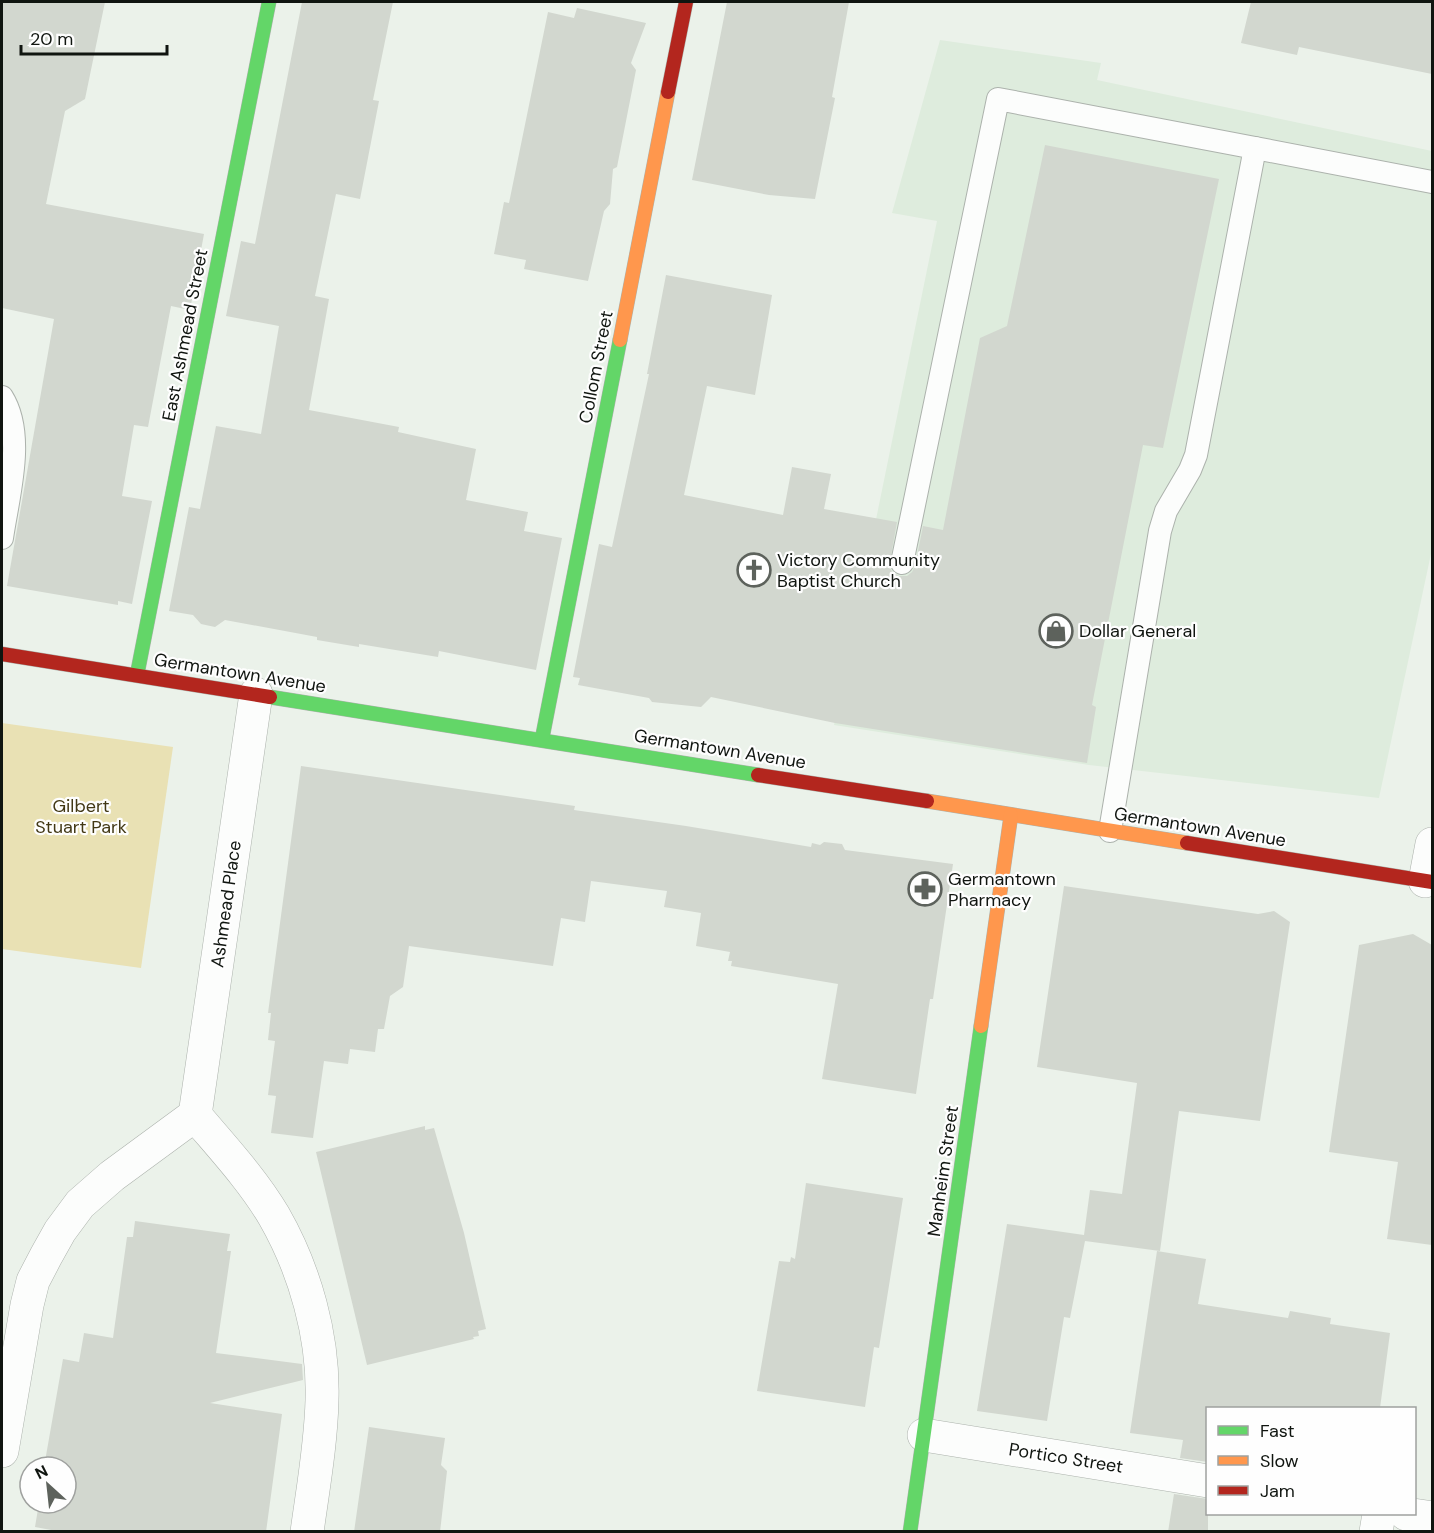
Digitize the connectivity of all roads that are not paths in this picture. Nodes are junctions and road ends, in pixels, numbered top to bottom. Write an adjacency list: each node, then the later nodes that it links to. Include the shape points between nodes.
1 (269, 2): 9 (street, East Ashmead Street)
2 (686, 2): 11 (street, Collom Street)
3 (1255, 148): 4 (lane); 7 (lane, via 998,99); 13 (lane, via 1196,455 1166,510 1160,531)
4 (1432, 182)
5 (2, 397): 6 (lane, via 13,429 15,454)
6 (2, 538)
7 (902, 563)
8 (2, 654): 9 (street, Germantown Avenue)
9 (137, 675): 10 (street, Germantown Avenue)
10 (256, 694): 11 (street, Germantown Avenue); 16 (street, Ashmead Place)
11 (542, 739): 12 (street, Germantown Avenue)
12 (1011, 814): 13 (street, Germantown Avenue); 17 (street, Manheim Street)
13 (1110, 831): 15 (street, Germantown Avenue)
14 (1432, 844): 15 (street)
15 (1429, 882)
16 (195, 1115): 18 (street, via 112,1176 80,1204 60,1231 33,1281); 23 (street, via 273,1215 295,1258 309,1304 320,1353 322,1398)
17 (924, 1435): 19 (street, Portico Street); 24 (street, Manheim Street)
18 (2, 1451)
19 (1206, 1481)
20 (1379, 1515): 25 (street)
21 (1413, 1515): 22 (street)
22 (1432, 1518)
23 (307, 1532)
24 (910, 1532)
25 (1376, 1532)

